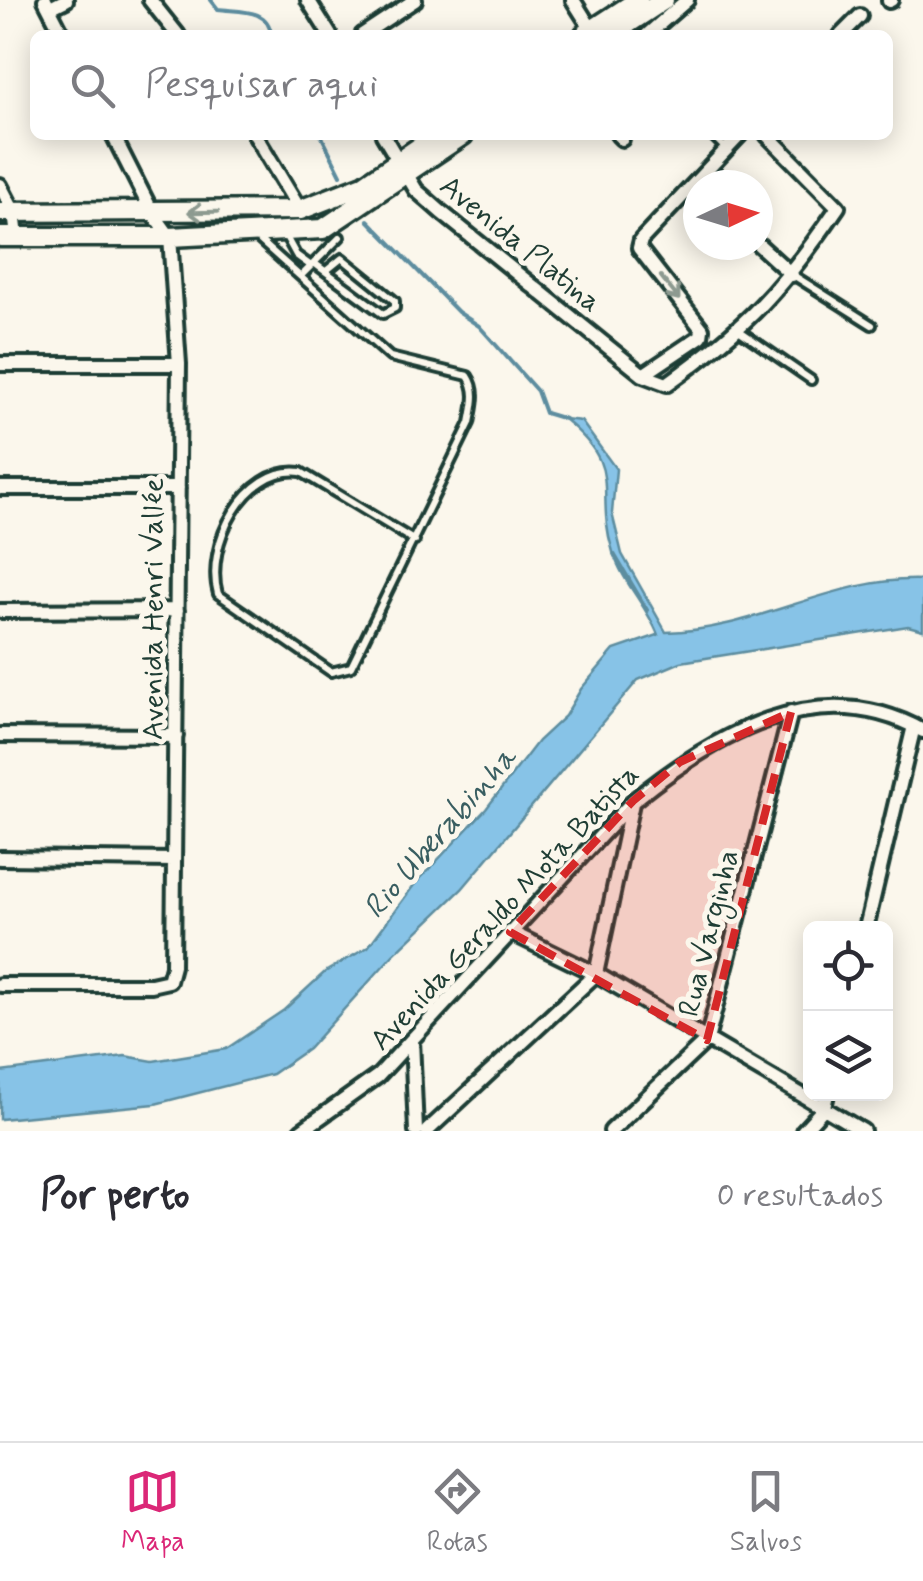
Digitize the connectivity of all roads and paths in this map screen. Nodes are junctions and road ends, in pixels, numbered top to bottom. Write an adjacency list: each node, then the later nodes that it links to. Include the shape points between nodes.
1 (66, 0): 9 (street)
2 (150, 0): 12 (street)
3 (308, 0): 13 (street)
4 (415, 0): 14 (street)
5 (573, 0): 15 (street)
6 (638, 0): 16 (street)
7 (664, 0): 17 (street)
8 (687, 0): 18 (street)
9 (48, 4): 11 (street)
10 (860, 16): 19 (street)
11 (61, 30)
12 (174, 30)
13 (327, 30)
14 (370, 30)
15 (602, 30)
16 (608, 30)
17 (610, 30)
18 (653, 30)
19 (846, 30)
20 (116, 140): 37 (street)
21 (258, 140): 34 (street)
22 (386, 140): 29 (street, Avenida Platina)
23 (432, 140): 29 (street)
24 (454, 140): 29 (street)
25 (717, 140): 28 (lane)
26 (735, 140): 28 (street)
27 (772, 140): 46 (street, via 838,207)
28 (726, 149): 30 (street)
29 (402, 168): 32 (street); 52 (street, Avenida Platina, via 441,212)
30 (709, 170)
31 (0, 185): 36 (street)
32 (355, 199): 34 (street); 38 (street, via 323,229)
33 (683, 200): 52 (street, one-way to 52, via 639,248 701,336)
34 (300, 210): 35 (street)
35 (253, 211): 37 (street, one-way to 37); 39 (street)
36 (7, 212): 37 (street); 41 (street)
37 (152, 212): 40 (street)
38 (291, 232): 39 (street); 44 (lane, via 296,255)
39 (252, 234): 40 (street); 47 (lane)
40 (170, 236): 41 (street); 51 (street, Avenida Henri Vallée)
41 (8, 237)
42 (340, 237): 44 (lane)
43 (773, 258): 46 (street)
44 (312, 264): 45 (lane); 47 (lane)
45 (326, 271): 45 (lane, via 342,258 395,301 394,308 383,314)
46 (792, 275): 48 (lane); 49 (street)
47 (301, 276): 56 (lane, via 390,358 457,370 474,386 470,423)
48 (872, 325)
49 (740, 331): 52 (street, via 667,384); 53 (lane)
50 (0, 364): 51 (street)
51 (179, 364): 55 (street, Avenida Henri Vallée)
52 (643, 376)
53 (811, 380)
54 (0, 488): 55 (street)
55 (178, 488): 57 (street, Avenida Henri Vallée)
56 (415, 541): 56 (lane, via 301,472 283,470 266,475 241,504 218,544 213,578 218,594 338,673 350,667)
57 (177, 610): 58 (street); 62 (street, Avenida Henri Vallée)
58 (0, 611)
59 (791, 712): 60 (street, Avenida Geraldo Mota Batista, via 857,712); 63 (street, Avenida Geraldo Mota Batista, via 716,740); 71 (street, Rua Varginha)
60 (919, 729): 66 (street)
61 (0, 735): 62 (street)
62 (176, 736): 65 (street, Avenida Henri Vallée)
63 (633, 801): 67 (street, Avenida Geraldo Mota Batista); 68 (street)
64 (0, 858): 65 (street)
65 (174, 860): 69 (street, Avenida Henri Vallée, via 169,981)
66 (868, 921)
67 (510, 932): 68 (street); 70 (street, Avenida Geraldo Mota Batista)
68 (596, 974): 71 (street); 76 (street)
69 (0, 986)
70 (412, 1040): 74 (street, Avenida Geraldo Mota Batista, via 378,1076); 75 (street)
71 (706, 1040): 72 (street); 77 (street, Rua Varginha)
72 (803, 1090)
73 (825, 1101): 78 (street); 79 (street)
74 (301, 1131)
75 (416, 1131)
76 (427, 1131)
77 (611, 1131)
78 (803, 1131)
79 (863, 1131)

